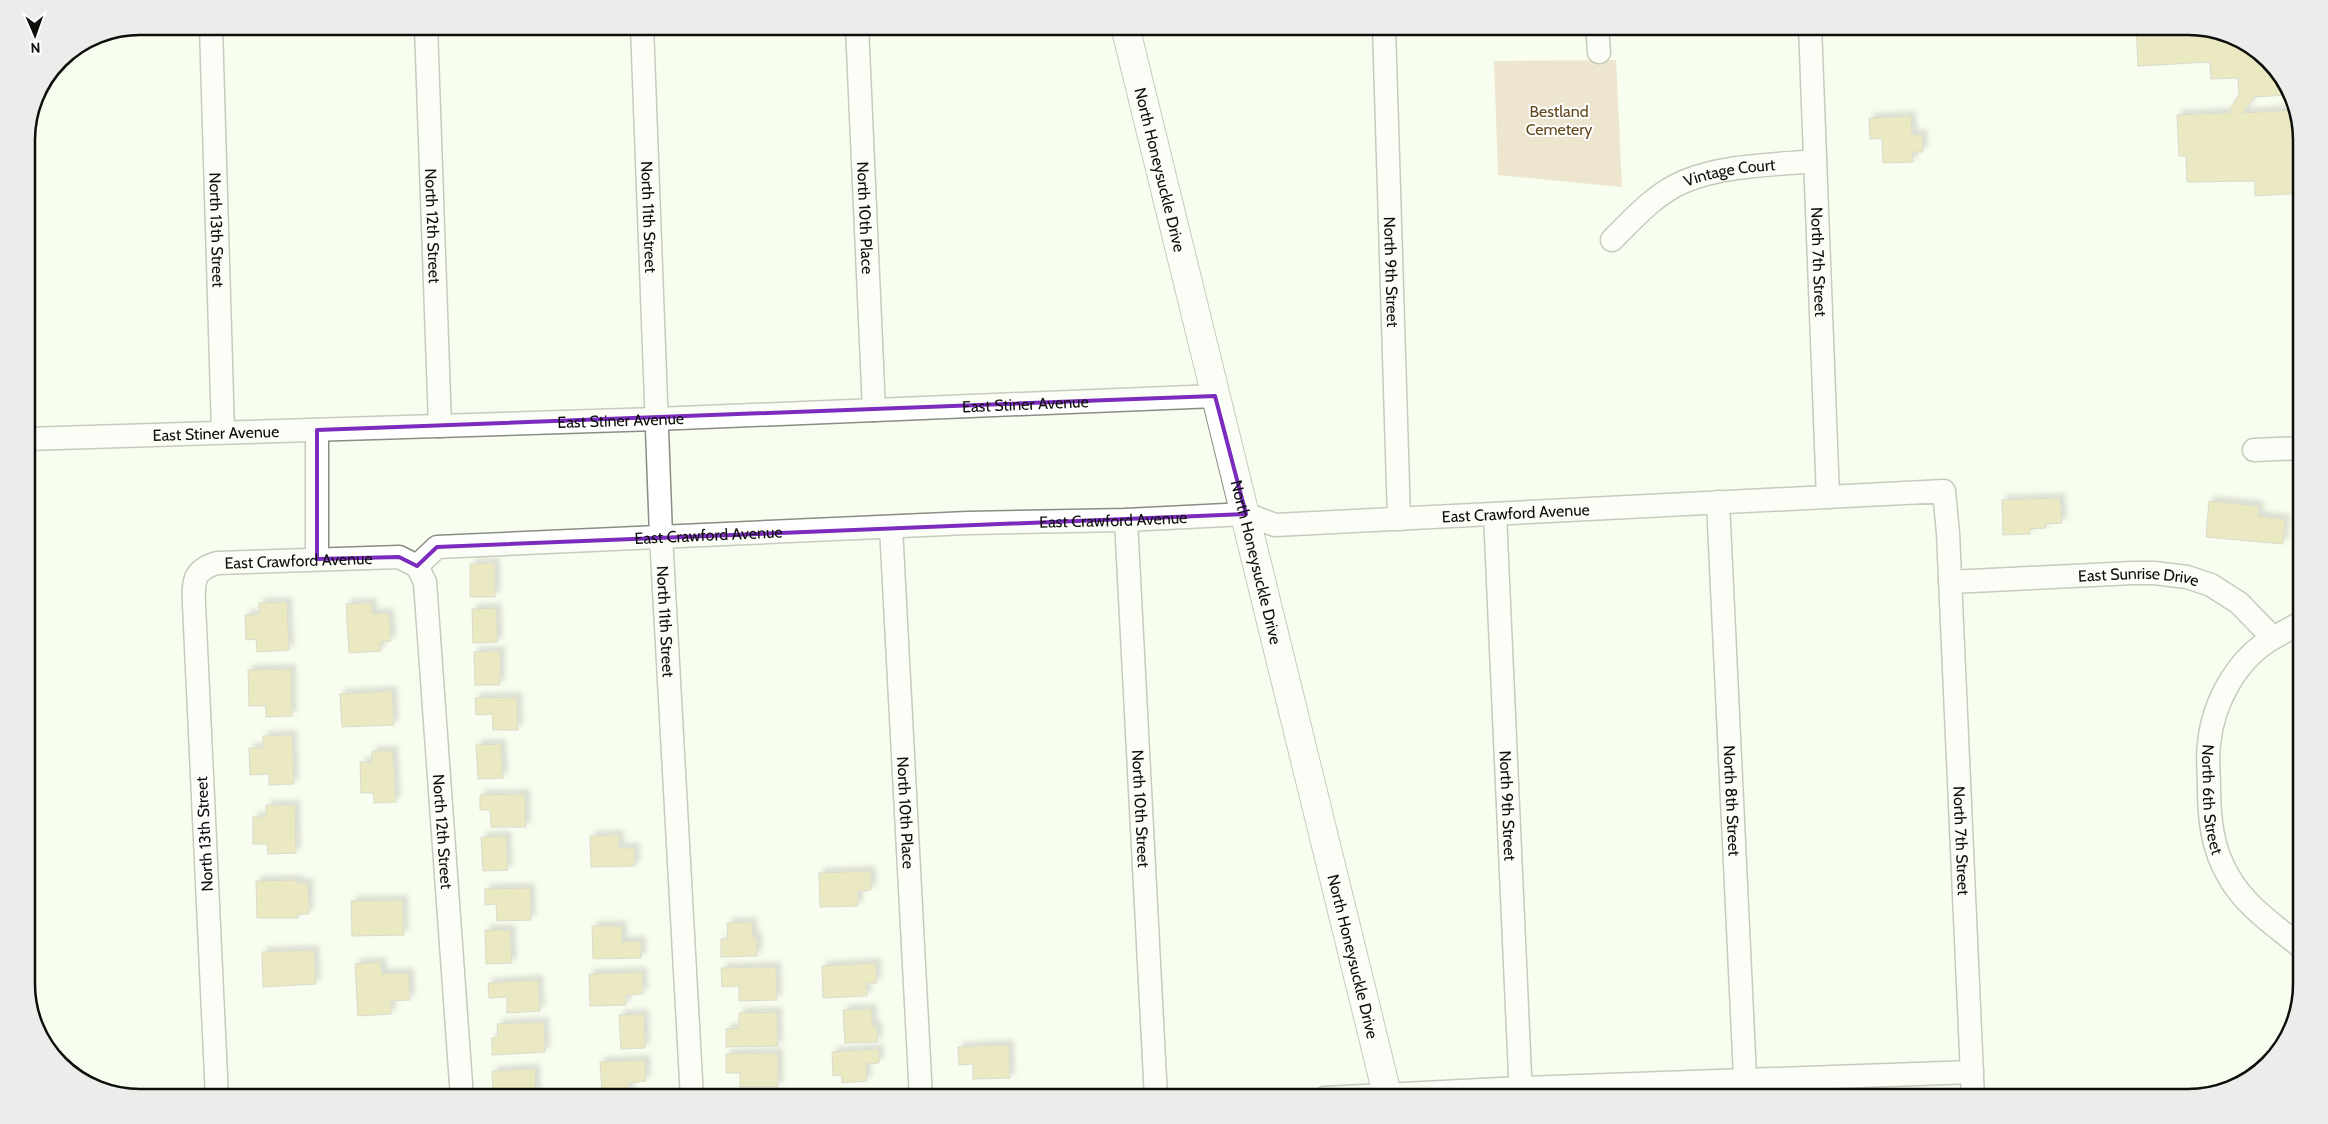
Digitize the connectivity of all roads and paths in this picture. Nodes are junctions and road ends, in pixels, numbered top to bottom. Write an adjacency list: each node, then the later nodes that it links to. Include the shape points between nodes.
1 (211, 35): 17 (street, North 13th Street)
2 (426, 35): 15 (street, North 12th Street)
3 (642, 35): 14 (street, North 11th Street)
4 (857, 35): 13 (street, North 10th Place)
5 (1128, 35): 12 (street, North Honeysuckle Drive)
6 (1384, 35): 25 (street, North 9th Street)
7 (1598, 35): 9 (street)
8 (1810, 35): 10 (street, North 7th Street)
9 (1599, 52)
10 (1815, 161): 11 (street, Vintage Court, via 1716,172 1682,182 1649,203); 21 (street, North 7th Street)
11 (1612, 240)
12 (1215, 396): 13 (street, East Stiner Avenue); 23 (street, North Honeysuckle Drive)
13 (874, 410): 14 (street, East Stiner Avenue)
14 (656, 419): 15 (street, East Stiner Avenue); 28 (street, North 11th Street)
15 (440, 426): 16 (street, East Stiner Avenue)
16 (317, 430): 17 (street, East Stiner Avenue); 29 (street)
17 (223, 432): 18 (street, East Stiner Avenue)
18 (35, 439)
19 (2293, 448): 20 (street)
20 (2254, 450)
21 (1828, 497): 22 (street, East Crawford Avenue); 32 (street, East Crawford Avenue, via 1944,491)
22 (1718, 502): 24 (street, East Crawford Avenue); 44 (street, North 8th Street)
23 (1246, 514): 25 (street, East Crawford Avenue, via 1275,526); 26 (street, East Crawford Avenue); 42 (street, North Honeysuckle Drive)
24 (1495, 514): 25 (street, East Crawford Avenue); 43 (street, North 9th Street)
25 (1399, 519)
26 (1126, 520): 27 (street, East Crawford Avenue); 41 (street, North 10th Street)
27 (891, 527): 28 (street, East Crawford Avenue); 40 (street, North 10th Place)
28 (661, 536): 30 (street, East Crawford Avenue, via 437,547); 39 (street, North 11th Street)
29 (317, 559): 30 (street, East Crawford Avenue, via 399,557); 31 (street, East Crawford Avenue, via 217,563)
30 (417, 566): 38 (street, North 12th Street, via 425,582)
31 (200, 571): 37 (street, North 13th Street, via 193,586)
32 (1950, 582): 34 (street, East Sunrise Drive, via 2133,573 2187,578 2211,585 2239,603); 36 (street, North 7th Street)
33 (2293, 627): 34 (street)
34 (2273, 638): 35 (street, North 6th Street, via 2257,647 2245,661 2216,710 2208,746 2209,804 2216,849 2236,890)
35 (2293, 941)
36 (1972, 1072): 44 (street); 45 (street, North 7th Street)
37 (217, 1089)
38 (461, 1089)
39 (692, 1089)
40 (921, 1089)
41 (1156, 1089)
42 (1386, 1089)
43 (1521, 1089)
44 (1746, 1089)
45 (1973, 1089)

